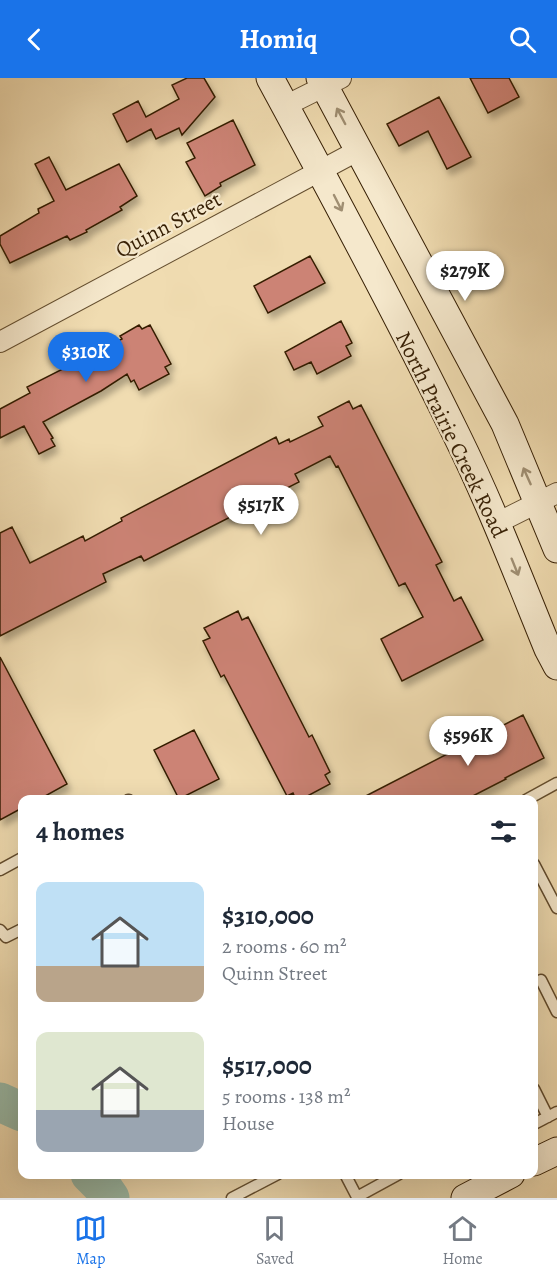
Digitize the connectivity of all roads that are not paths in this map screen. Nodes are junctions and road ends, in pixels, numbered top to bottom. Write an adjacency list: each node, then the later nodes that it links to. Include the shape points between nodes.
1 (270, 78): 3 (main road, North Prairie Creek Road)
2 (329, 81): 3 (street); 4 (main road, North Prairie Creek Road, one-way to 2)
3 (285, 106): 5 (main road, North Prairie Creek Road)
4 (359, 150): 5 (street, Quinn Street); 7 (main road, North Prairie Creek Road, one-way to 4)
5 (320, 169): 6 (street, Quinn Street); 8 (main road, North Prairie Creek Road, one-way to 8, via 458,437)
6 (0, 342)
7 (548, 498): 8 (street); 9 (main road, North Prairie Creek Road)
8 (496, 523): 10 (main road, North Prairie Creek Road, one-way to 10)
9 (557, 549)
10 (554, 654)
11 (557, 783): 12 (lane)
12 (535, 795)
13 (18, 860): 14 (lane)
14 (0, 870)
15 (538, 872): 16 (lane)
16 (557, 908)
17 (0, 930): 18 (lane, via 6,937)
18 (18, 931)
19 (541, 980): 20 (lane)
20 (557, 1012)
21 (538, 1094): 22 (lane)
22 (553, 1114): 23 (lane)
23 (538, 1122)
24 (557, 1151): 25 (main road)
25 (538, 1160)
26 (268, 1179): 31 (lane)
27 (348, 1179): 28 (lane, via 357,1197)
28 (390, 1179)
29 (499, 1179): 30 (main road)
30 (476, 1189)
31 (232, 1198)

